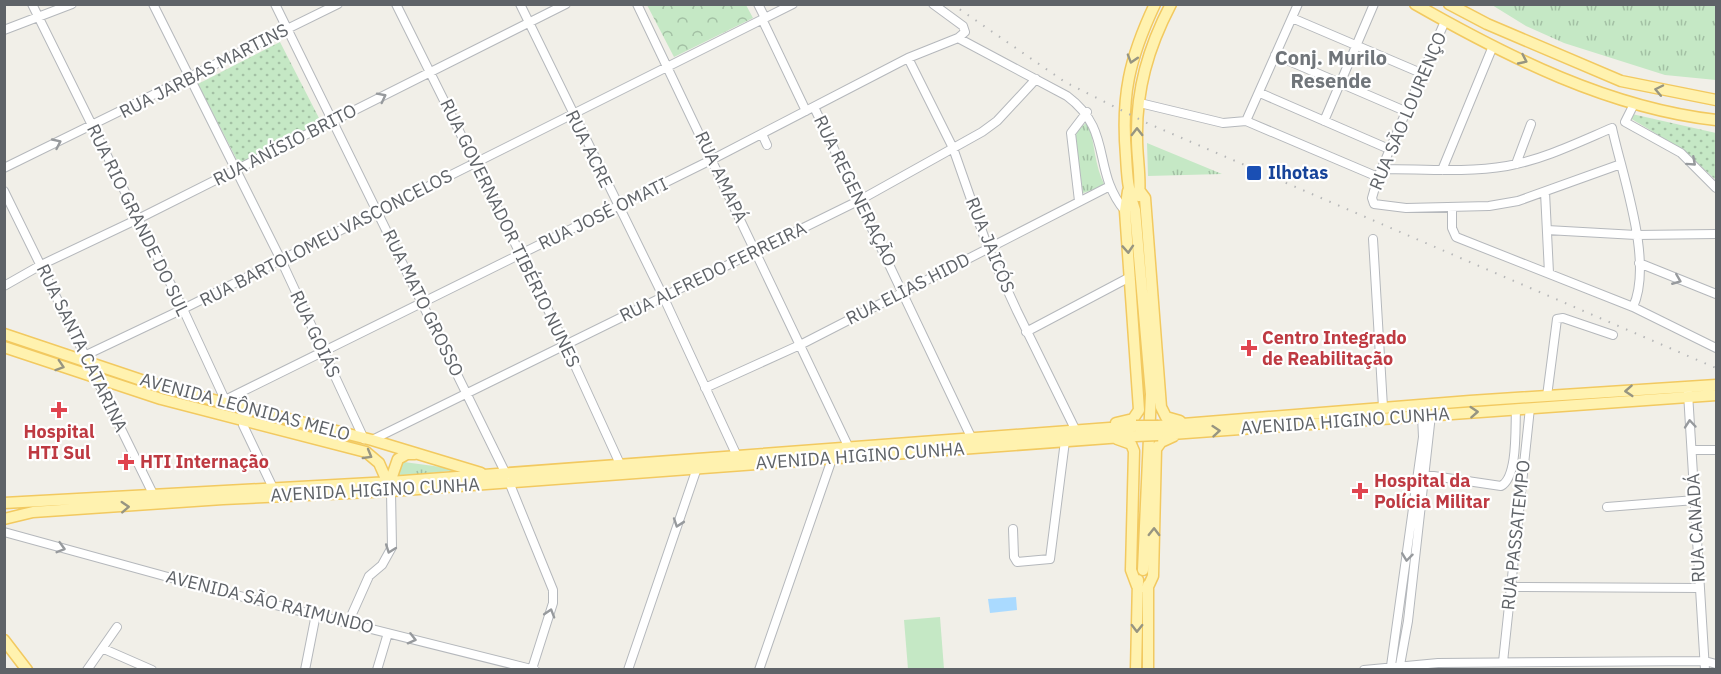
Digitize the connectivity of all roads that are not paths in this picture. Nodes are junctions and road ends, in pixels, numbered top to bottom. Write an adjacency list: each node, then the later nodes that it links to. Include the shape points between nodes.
1 (32, 4): 20 (street, RUA RIO GRANDE DO SUL)
2 (72, 4): 20 (street)
3 (153, 4): 36 (street, RUA GOIÁS)
4 (275, 4): 25 (street, RUA MATO GROSSO)
5 (338, 4): 25 (street, RUA JARBAS MARTINS)
6 (396, 4): 34 (street, RUA GOVERNADOR TIBÉRIO NUNES)
7 (520, 4): 24 (street, RUA ACRE)
8 (566, 4): 24 (street, RUA ANÍSIO BRITO)
9 (637, 4): 33 (street, RUA AMAPÁ)
10 (758, 4): 22 (street, RUA REGENERAÇÃO)
11 (793, 4): 22 (street, RUA BARTOLOMEU VASCONCELOS)
12 (933, 4): 28 (street, via 963,26 965,32)
13 (1155, 4): 69 (main road, one-way to 69, via 1132,57 1126,84 1124,116)
14 (1171, 4): 69 (main road, one-way to 14, via 1140,87 1149,51)
15 (1298, 4): 21 (street)
16 (1374, 4): 30 (street)
17 (1414, 4): 23 (main road)
18 (1449, 4): 19 (main road)
19 (1472, 16): 27 (main road); 40 (main road, one-way to 19, via 1621,81)
20 (38, 17): 26 (street); 53 (street, RUA RIO GRANDE DO SUL)
21 (1292, 18): 30 (street); 31 (street)
22 (764, 19): 33 (street, RUA BARTOLOMEU VASCONCELOS); 44 (street, RUA REGENERAÇÃO)
23 (1445, 21): 27 (main road); 35 (street, RUA SÃO LOURENÇO)
24 (529, 23): 34 (street, RUA ANÍSIO BRITO); 47 (street, RUA ACRE)
25 (288, 29): 36 (street, RUA JARBAS MARTINS); 49 (street, RUA MATO GROSSO)
26 (4, 30)
27 (1465, 32): 29 (main road)
28 (958, 38): 32 (street, RUA JOSÉ OMATI); 37 (street)
29 (1492, 46): 42 (main road, one-way to 42, via 1591,90); 63 (street)
30 (1357, 47): 35 (street); 38 (street)
31 (1275, 55): 38 (street); 39 (street)
32 (908, 58): 43 (street, RUA JOSÉ OMATI); 56 (street, RUA JAICÓS)
33 (668, 67): 47 (street, RUA BARTOLOMEU VASCONCELOS); 58 (street, RUA AMAPÁ)
34 (431, 72): 49 (street, RUA ANÍSIO BRITO, one-way to 34); 59 (street, RUA GOVERNADOR TIBÉRIO NUNES)
35 (1421, 73): 45 (street, RUA SÃO LOURENÇO)
36 (189, 78): 53 (street, RUA JARBAS MARTINS); 64 (street, RUA GOIÁS)
37 (1036, 79): 46 (street); 56 (street, RUA ALFREDO FERREIRA, via 997,121)
38 (1340, 84): 45 (street); 50 (street)
39 (1260, 93): 50 (street); 51 (street)
40 (1716, 100)
41 (1144, 104): 51 (street, via 1223,123)
42 (1634, 104): 48 (main road); 67 (street, one-way to 67, via 1625,122 1682,153)
43 (814, 107): 44 (street, RUA JOSÉ OMATI); 71 (street, RUA REGENERAÇÃO)
44 (806, 111): 54 (street, RUA JOSÉ OMATI)
45 (1405, 111): 57 (street, RUA SÃO LOURENÇO)
46 (1087, 112): 66 (street); 72 (street, via 1071,133)
47 (572, 115): 59 (street, RUA BARTOLOMEU VASCONCELOS); 73 (street, RUA ACRE)
48 (1716, 120)
49 (333, 121): 64 (street, RUA ANÍSIO BRITO); 76 (street, RUA MATO GROSSO)
50 (1324, 121): 57 (street)
51 (1246, 122): 65 (street)
52 (1531, 124): 60 (street)
53 (92, 127): 62 (street, RUA JARBAS MARTINS, one-way to 53); 77 (street, RUA RIO GRANDE DO SUL)
54 (762, 134): 55 (street); 58 (street, RUA JOSÉ OMATI)
55 (767, 145)
56 (954, 147): 71 (street, RUA ALFREDO FERREIRA); 82 (street, RUA JAICÓS)
57 (1389, 149): 65 (street, RUA SÃO LOURENÇO)
58 (713, 159): 73 (street, RUA JOSÉ OMATI); 83 (street, RUA AMAPÁ)
59 (476, 162): 76 (street, RUA BARTOLOMEU VASCONCELOS); 84 (street, RUA GOVERNADOR TIBÉRIO NUNES)
60 (1516, 164): 61 (street, via 1612,128); 63 (street)
61 (1621, 164): 70 (street); 80 (street)
62 (4, 168)
63 (1442, 170): 65 (street)
64 (236, 171): 77 (street, RUA ANÍSIO BRITO); 85 (street, RUA GOIÁS)
65 (1379, 173): 74 (street, RUA SÃO LOURENÇO, via 1372,201 1378,205)
66 (1110, 186): 72 (street, RUA ELIAS HIDD); 75 (street)
67 (1716, 188)
68 (4, 191): 87 (street, RUA SANTA CATARINA)
69 (1134, 191): 75 (main road); 120 (main road, via 1145,198 1162,411 1168,418)
70 (1545, 192): 74 (street, via 1500,205); 78 (street)
71 (860, 200): 83 (street, RUA ALFREDO FERREIRA); 91 (street, RUA REGENERAÇÃO)
72 (1079, 201): 82 (street, RUA ELIAS HIDD)
73 (618, 207): 84 (street, RUA JOSÉ OMATI); 93 (street, RUA ACRE)
74 (1452, 207): 88 (street, via 1456,237)
75 (1130, 210): 89 (main road, one-way to 89); 152 (main road, via 1151,394 1143,570 1138,578)
76 (378, 212): 85 (street, RUA BARTOLOMEU VASCONCELOS); 94 (street, RUA MATO GROSSO)
77 (138, 219): 87 (street, RUA ANÍSIO BRITO); 96 (street, RUA RIO GRANDE DO SUL)
78 (1547, 230): 80 (street); 88 (street)
79 (1716, 234): 80 (street)
80 (1636, 235): 86 (street)
81 (1373, 239): 114 (street)
82 (988, 248): 91 (street, RUA ELIAS HIDD); 97 (street, RUA JAICÓS)
83 (756, 250): 93 (street, RUA ALFREDO FERREIRA); 100 (street, RUA AMAPÁ)
84 (521, 255): 94 (street, RUA JOSÉ OMATI); 101 (street, RUA GOVERNADOR TIBÉRIO NUNES)
85 (281, 260): 96 (street, RUA BARTOLOMEU VASCONCELOS); 104 (street, RUA GOIÁS)
86 (1639, 263): 92 (street, one-way to 92); 95 (street, via 1638,294)
87 (41, 265): 90 (street, RUA ANÍSIO BRITO); 105 (street, RUA SANTA CATARINA)
88 (1549, 273): 95 (street)
89 (1130, 277): 97 (street); 121 (main road, via 1139,410 1133,419)
90 (4, 286)
91 (903, 291): 100 (street, RUA ELIAS HIDD); 127 (street, RUA REGENERAÇÃO)
92 (1716, 294)
93 (663, 296): 101 (street, RUA ALFREDO FERREIRA); 108 (street, RUA ACRE)
94 (423, 302): 104 (street, RUA JOSÉ OMATI); 110 (street, RUA MATO GROSSO)
95 (1633, 307): 103 (street)
96 (183, 309): 105 (street, RUA BARTOLOMEU VASCONCELOS); 113 (street, RUA RIO GRANDE DO SUL)
97 (1026, 332): 123 (street, RUA JAICÓS)
98 (4, 334): 105 (main road, AVENIDA LEÔNIDAS MELO)
99 (1613, 335): 112 (street, via 1557,319)
100 (802, 344): 108 (street, RUA ELIAS HIDD); 130 (street, RUA AMAPÁ)
101 (566, 346): 110 (street, RUA ALFREDO FERREIRA); 139 (street, RUA GOVERNADOR TIBÉRIO NUNES)
102 (4, 347): 106 (main road, AVENIDA LEÔNIDAS MELO, one-way to 106)
103 (1716, 348)
104 (323, 352): 113 (street, RUA JOSÉ OMATI); 128 (street, RUA GOIÁS)
105 (86, 360): 106 (street, RUA SANTA CATARINA); 113 (main road, AVENIDA LEÔNIDAS MELO)
106 (94, 377): 119 (main road, AVENIDA LEÔNIDAS MELO); 145 (street, RUA SANTA CATARINA)
107 (1716, 385): 109 (main road, AVENIDA HIGINO CUNHA)
108 (705, 388): 134 (street, RUA ACRE)
109 (1688, 392): 111 (main road, AVENIDA HIGINO CUNHA); 112 (main road, AVENIDA HIGINO CUNHA, one-way to 112); 115 (main road, AVENIDA HIGINO CUNHA); 131 (street, RUA CANADÁ, one-way to 109)
110 (466, 395): 128 (street, RUA ALFREDO FERREIRA); 142 (street, RUA MATO GROSSO)
111 (1716, 395)
112 (1547, 396): 114 (main road, AVENIDA HIGINO CUNHA)
113 (225, 402): 117 (main road, AVENIDA LEÔNIDAS MELO)
114 (1383, 407): 120 (main road, AVENIDA HIGINO CUNHA)
115 (1530, 408): 116 (main road, AVENIDA HIGINO CUNHA); 136 (street, RUA PASSATEMPO)
116 (1516, 409): 118 (main road, AVENIDA HIGINO CUNHA, one-way to 116); 135 (street)
117 (247, 410): 119 (street); 128 (main road, AVENIDA LEÔNIDAS MELO)
118 (1427, 415): 125 (main road, AVENIDA HIGINO CUNHA, one-way to 118); 141 (street)
119 (243, 421): 143 (main road, AVENIDA LEÔNIDAS MELO, one-way to 143, via 366,452 379,463); 144 (street)
120 (1186, 423): 122 (main road, AVENIDA HIGINO CUNHA)
121 (1105, 429): 123 (main road, AVENIDA HIGINO CUNHA); 124 (main road, AVENIDA HIGINO CUNHA)
122 (1158, 430): 124 (main road, AVENIDA HIGINO CUNHA, bridge); 125 (main road, AVENIDA HIGINO CUNHA)
123 (1076, 431): 127 (main road, AVENIDA HIGINO CUNHA)
124 (1136, 431): 126 (main road, AVENIDA HIGINO CUNHA)
125 (1179, 434): 152 (main road, one-way to 125, via 1153,576 1156,449 1161,442)
126 (1113, 438): 129 (main road, AVENIDA HIGINO CUNHA); 152 (main road, via 1133,447 1131,570)
127 (972, 439): 130 (main road, AVENIDA HIGINO CUNHA)
128 (368, 440): 133 (main road, AVENIDA LEÔNIDAS MELO)
129 (1065, 441): 137 (main road, AVENIDA HIGINO CUNHA); 150 (street, via 1050,559 1015,560)
130 (849, 448): 134 (main road, AVENIDA HIGINO CUNHA)
131 (1692, 450): 132 (street); 146 (street, RUA CANADÁ)
132 (1716, 450)
133 (419, 454): 140 (main road, AVENIDA LEÔNIDAS MELO); 143 (main road, via 398,459)
134 (737, 456): 139 (main road, AVENIDA HIGINO CUNHA)
135 (1514, 458): 136 (street); 141 (street, via 1509,479 1501,486)
136 (1524, 458): 153 (street, RUA PASSATEMPO)
137 (832, 459): 138 (main road, AVENIDA HIGINO CUNHA); 174 (street)
138 (697, 468): 139 (main road, AVENIDA HIGINO CUNHA); 173 (street, one-way to 173)
139 (617, 469): 142 (main road, AVENIDA HIGINO CUNHA)
140 (487, 474): 142 (main road, AVENIDA HIGINO CUNHA); 143 (main road, AVENIDA HIGINO CUNHA)
141 (1421, 474): 164 (street)
142 (507, 478): 143 (main road, AVENIDA HIGINO CUNHA); 172 (street, RUA MATO GROSSO, one-way to 142, via 554,590)
143 (390, 487): 144 (main road, AVENIDA HIGINO CUNHA); 145 (main road, AVENIDA HIGINO CUNHA); 156 (street, one-way to 156, via 392,547 382,565 369,576)
144 (273, 488): 145 (main road, AVENIDA HIGINO CUNHA)
145 (156, 500): 147 (main road, AVENIDA HIGINO CUNHA); 149 (main road, AVENIDA HIGINO CUNHA, one-way to 145, via 33,512)
146 (1695, 500): 148 (street); 154 (street, RUA CANADÁ)
147 (4, 503)
148 (1607, 507)
149 (4, 519)
150 (1013, 529)
151 (4, 532): 155 (street, AVENIDA SÃO RAIMUNDO, one-way to 155)
152 (1142, 587): 175 (main road, one-way to 175); 176 (main road)
153 (1509, 587): 154 (street); 161 (street, RUA PASSATEMPO)
154 (1699, 588): 165 (street, RUA CANADÁ)
155 (316, 614): 156 (street, AVENIDA SÃO RAIMUNDO); 170 (street)
156 (348, 623): 158 (street, AVENIDA SÃO RAIMUNDO)
157 (117, 627): 160 (street)
158 (388, 633): 163 (street, AVENIDA SÃO RAIMUNDO, one-way to 163); 171 (street)
159 (4, 640): 167 (main road)
160 (104, 649): 168 (street); 169 (street)
161 (1503, 662): 165 (street); 166 (street)
162 (1716, 664): 165 (street)
163 (501, 665): 172 (street, AVENIDA SÃO RAIMUNDO)
164 (1396, 665): 166 (street); 177 (street)
165 (1705, 665)
166 (1438, 666)
167 (27, 669)
168 (87, 669)
169 (152, 669)
170 (305, 669)
171 (377, 669)
172 (534, 669)
173 (628, 669)
174 (759, 669)
175 (1136, 669)
176 (1148, 669)
177 (1364, 669)

